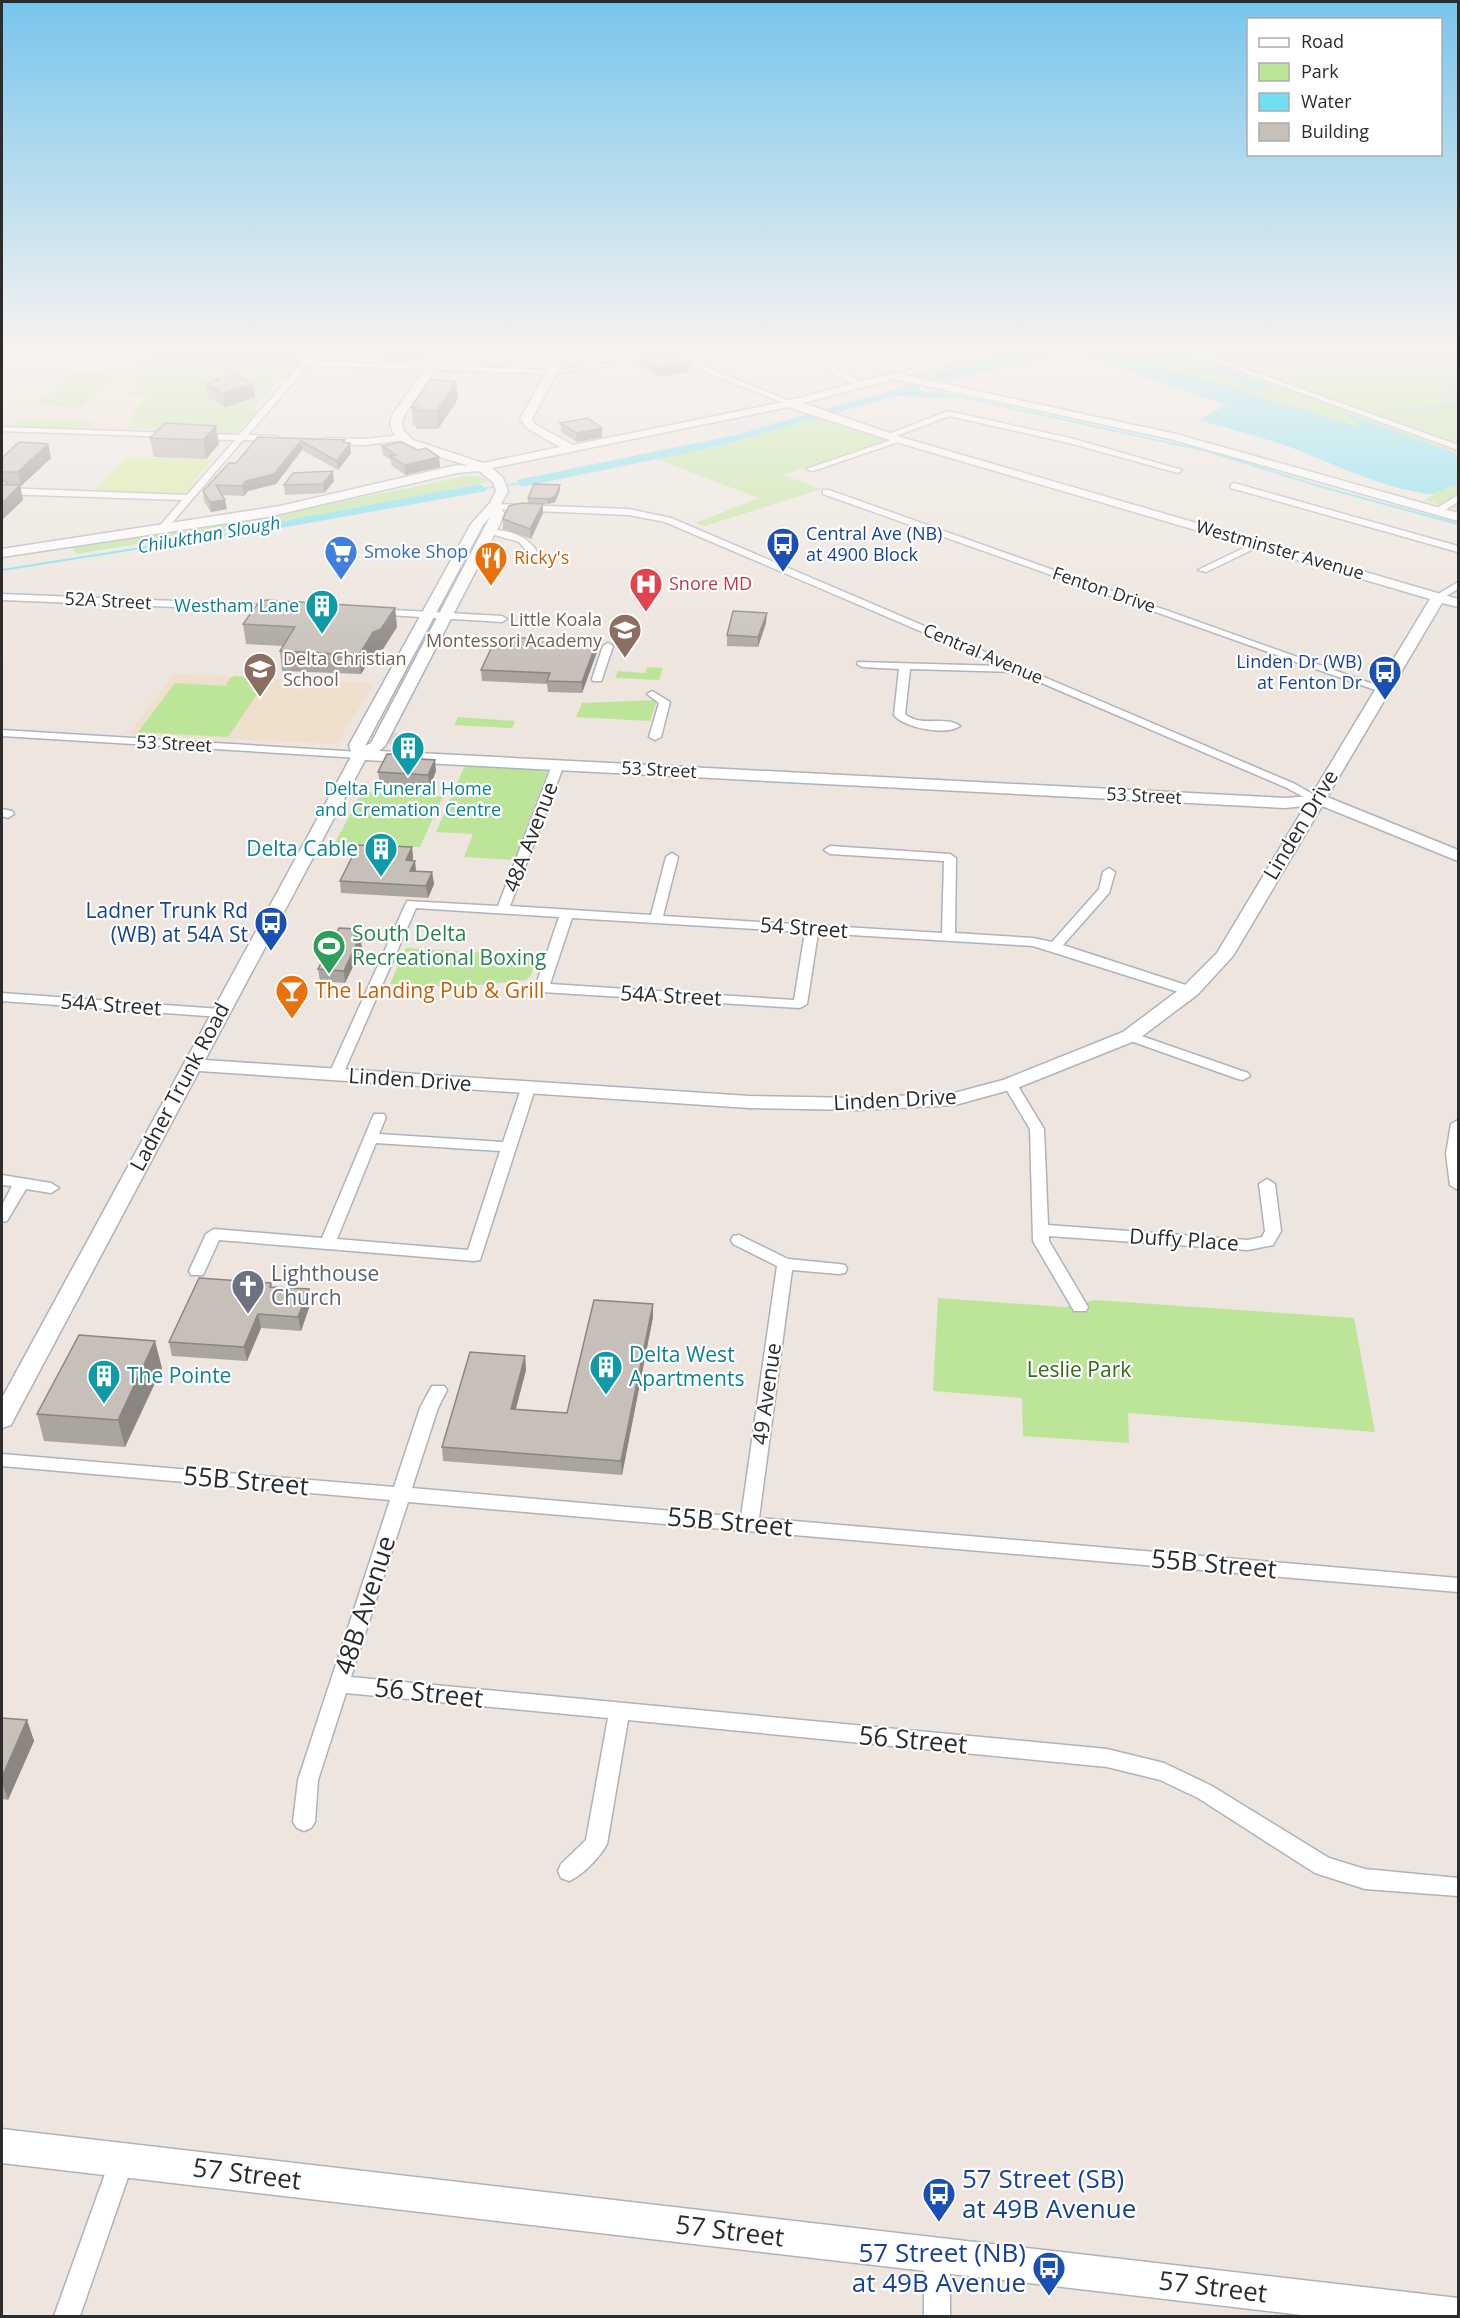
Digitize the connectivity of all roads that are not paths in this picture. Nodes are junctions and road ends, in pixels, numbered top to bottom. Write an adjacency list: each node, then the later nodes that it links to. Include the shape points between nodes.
1 (227, 456): 16 (street)
2 (453, 456): 9 (street, via 467,460)
3 (531, 456): 8 (street)
4 (845, 456): 10 (street)
5 (957, 456): 23 (street, Westminster Avenue)
6 (1127, 456): 11 (street)
7 (1243, 456): 19 (street)
8 (513, 460): 9 (street); 12 (street)
9 (473, 468): 12 (street); 21 (street, via 383,491)
10 (810, 469)
11 (1178, 470)
12 (499, 480): 18 (street, Ladner Trunk Road, via 502,489)
13 (1234, 486): 24 (street)
14 (2, 491): 16 (street)
15 (826, 492): 42 (street, Fenton Drive)
16 (191, 498): 21 (street)
17 (1458, 498): 19 (street)
18 (497, 503): 34 (street, Ladner Trunk Road, via 477,524); 35 (street, Ladner Trunk Road, via 494,524); 40 (street, Central Avenue, via 629,512 668,520)
19 (1437, 511): 20 (street)
20 (1458, 517)
21 (162, 529): 25 (street)
22 (498, 533): 26 (street, via 521,540)
23 (1259, 544): 27 (street); 30 (street, Westminster Avenue)
24 (1458, 549)
25 (2, 553)
26 (533, 553)
27 (1203, 570)
28 (1458, 585): 30 (street, Linden Drive)
29 (2, 597): 32 (street, 52A Street)
30 (1438, 597): 31 (street, Westminster Avenue); 42 (street, Linden Drive)
31 (1458, 603)
32 (290, 609)
33 (361, 611): 34 (street)
34 (428, 615): 35 (street); 47 (street, Ladner Trunk Road, via 357,745)
35 (445, 616): 36 (street); 47 (street, Ladner Trunk Road, via 377,746)
36 (502, 619)
37 (608, 646): 41 (street)
38 (862, 664): 39 (street)
39 (905, 666): 40 (street); 44 (street, via 901,719)
40 (1021, 671): 49 (street, Central Avenue)
41 (597, 679)
42 (1382, 689): 49 (street, Linden Drive)
43 (652, 694): 46 (street, via 665,702)
44 (954, 726)
45 (2, 734): 47 (street, 53 Street)
46 (655, 737)
47 (360, 755): 48 (street, 53 Street); 62 (street, Ladner Trunk Road)
48 (558, 765): 49 (street, 53 Street, via 1285,803); 54 (street, 48A Avenue)
49 (1317, 800): 51 (street, Central Avenue); 60 (street, Linden Drive, via 1224,956)
50 (830, 850): 58 (street, via 951,858)
51 (1458, 856)
52 (672, 857): 56 (street)
53 (1109, 872): 59 (street, via 1106,890)
54 (503, 909): 55 (street, 54 Street); 65 (street, 54 Street, via 411,904)
55 (567, 913): 56 (street, 54 Street); 57 (street, 54A Street, via 542,988 800,1004)
56 (656, 919): 57 (street, 54 Street)
57 (812, 928): 58 (street, 54 Street)
58 (948, 937): 59 (street, 54 Street)
59 (1055, 947): 60 (street, 54 Street)
60 (1190, 991): 63 (street, Linden Drive)
61 (2, 997): 62 (street, 54A Street)
62 (220, 1013): 64 (street, Ladner Trunk Road)
63 (1130, 1036): 66 (street); 67 (street, Linden Drive)
64 (192, 1065): 65 (street, Linden Drive); 87 (street, Ladner Trunk Road)
65 (336, 1074): 68 (street, Linden Drive)
66 (1243, 1076)
67 (1010, 1084): 68 (street, Linden Drive, via 955,1099 857,1104); 79 (street, via 1037,1129)
68 (528, 1089): 72 (street)
69 (379, 1117): 71 (street)
70 (1458, 1124): 76 (street, via 1452,1143)
71 (370, 1138): 72 (street); 81 (street)
72 (509, 1147): 81 (street, via 474,1256)
73 (2, 1180): 74 (street)
74 (22, 1183): 77 (street); 78 (street)
75 (1267, 1184): 79 (street, Duffy Place, via 1273,1231 1267,1241 1248,1245)
76 (1458, 1185)
77 (51, 1188)
78 (2, 1217)
79 (1041, 1230): 85 (street, via 1041,1241)
80 (740, 1240): 82 (street)
81 (328, 1243): 84 (street, via 214,1234)
82 (785, 1264): 83 (street); 90 (street, 49 Avenue)
83 (839, 1269)
84 (197, 1270)
85 (1080, 1307)
86 (438, 1390): 89 (street, 48B Avenue)
87 (4, 1411)
88 (2, 1460): 89 (street, 55B Street)
89 (401, 1494): 90 (street, 55B Street); 92 (street, 48B Avenue)
90 (749, 1524): 91 (street, 55B Street)
91 (1458, 1584)
92 (340, 1684): 93 (street, 56 Street); 94 (street, 48B Avenue, via 308,1780)
93 (619, 1712): 95 (street, via 596,1844); 96 (street, 56 Street, via 1107,1758 1164,1772 1205,1792 1323,1866 1365,1879)
94 (304, 1822)
95 (569, 1871)
96 (1458, 1887)
97 (2, 2146): 98 (street, 57 Street)
98 (122, 2160): 99 (street, 57 Street); 100 (street)
99 (937, 2256): 101 (street); 102 (street, 57 Street)
100 (67, 2316)
101 (937, 2316)
102 (1458, 2316)

